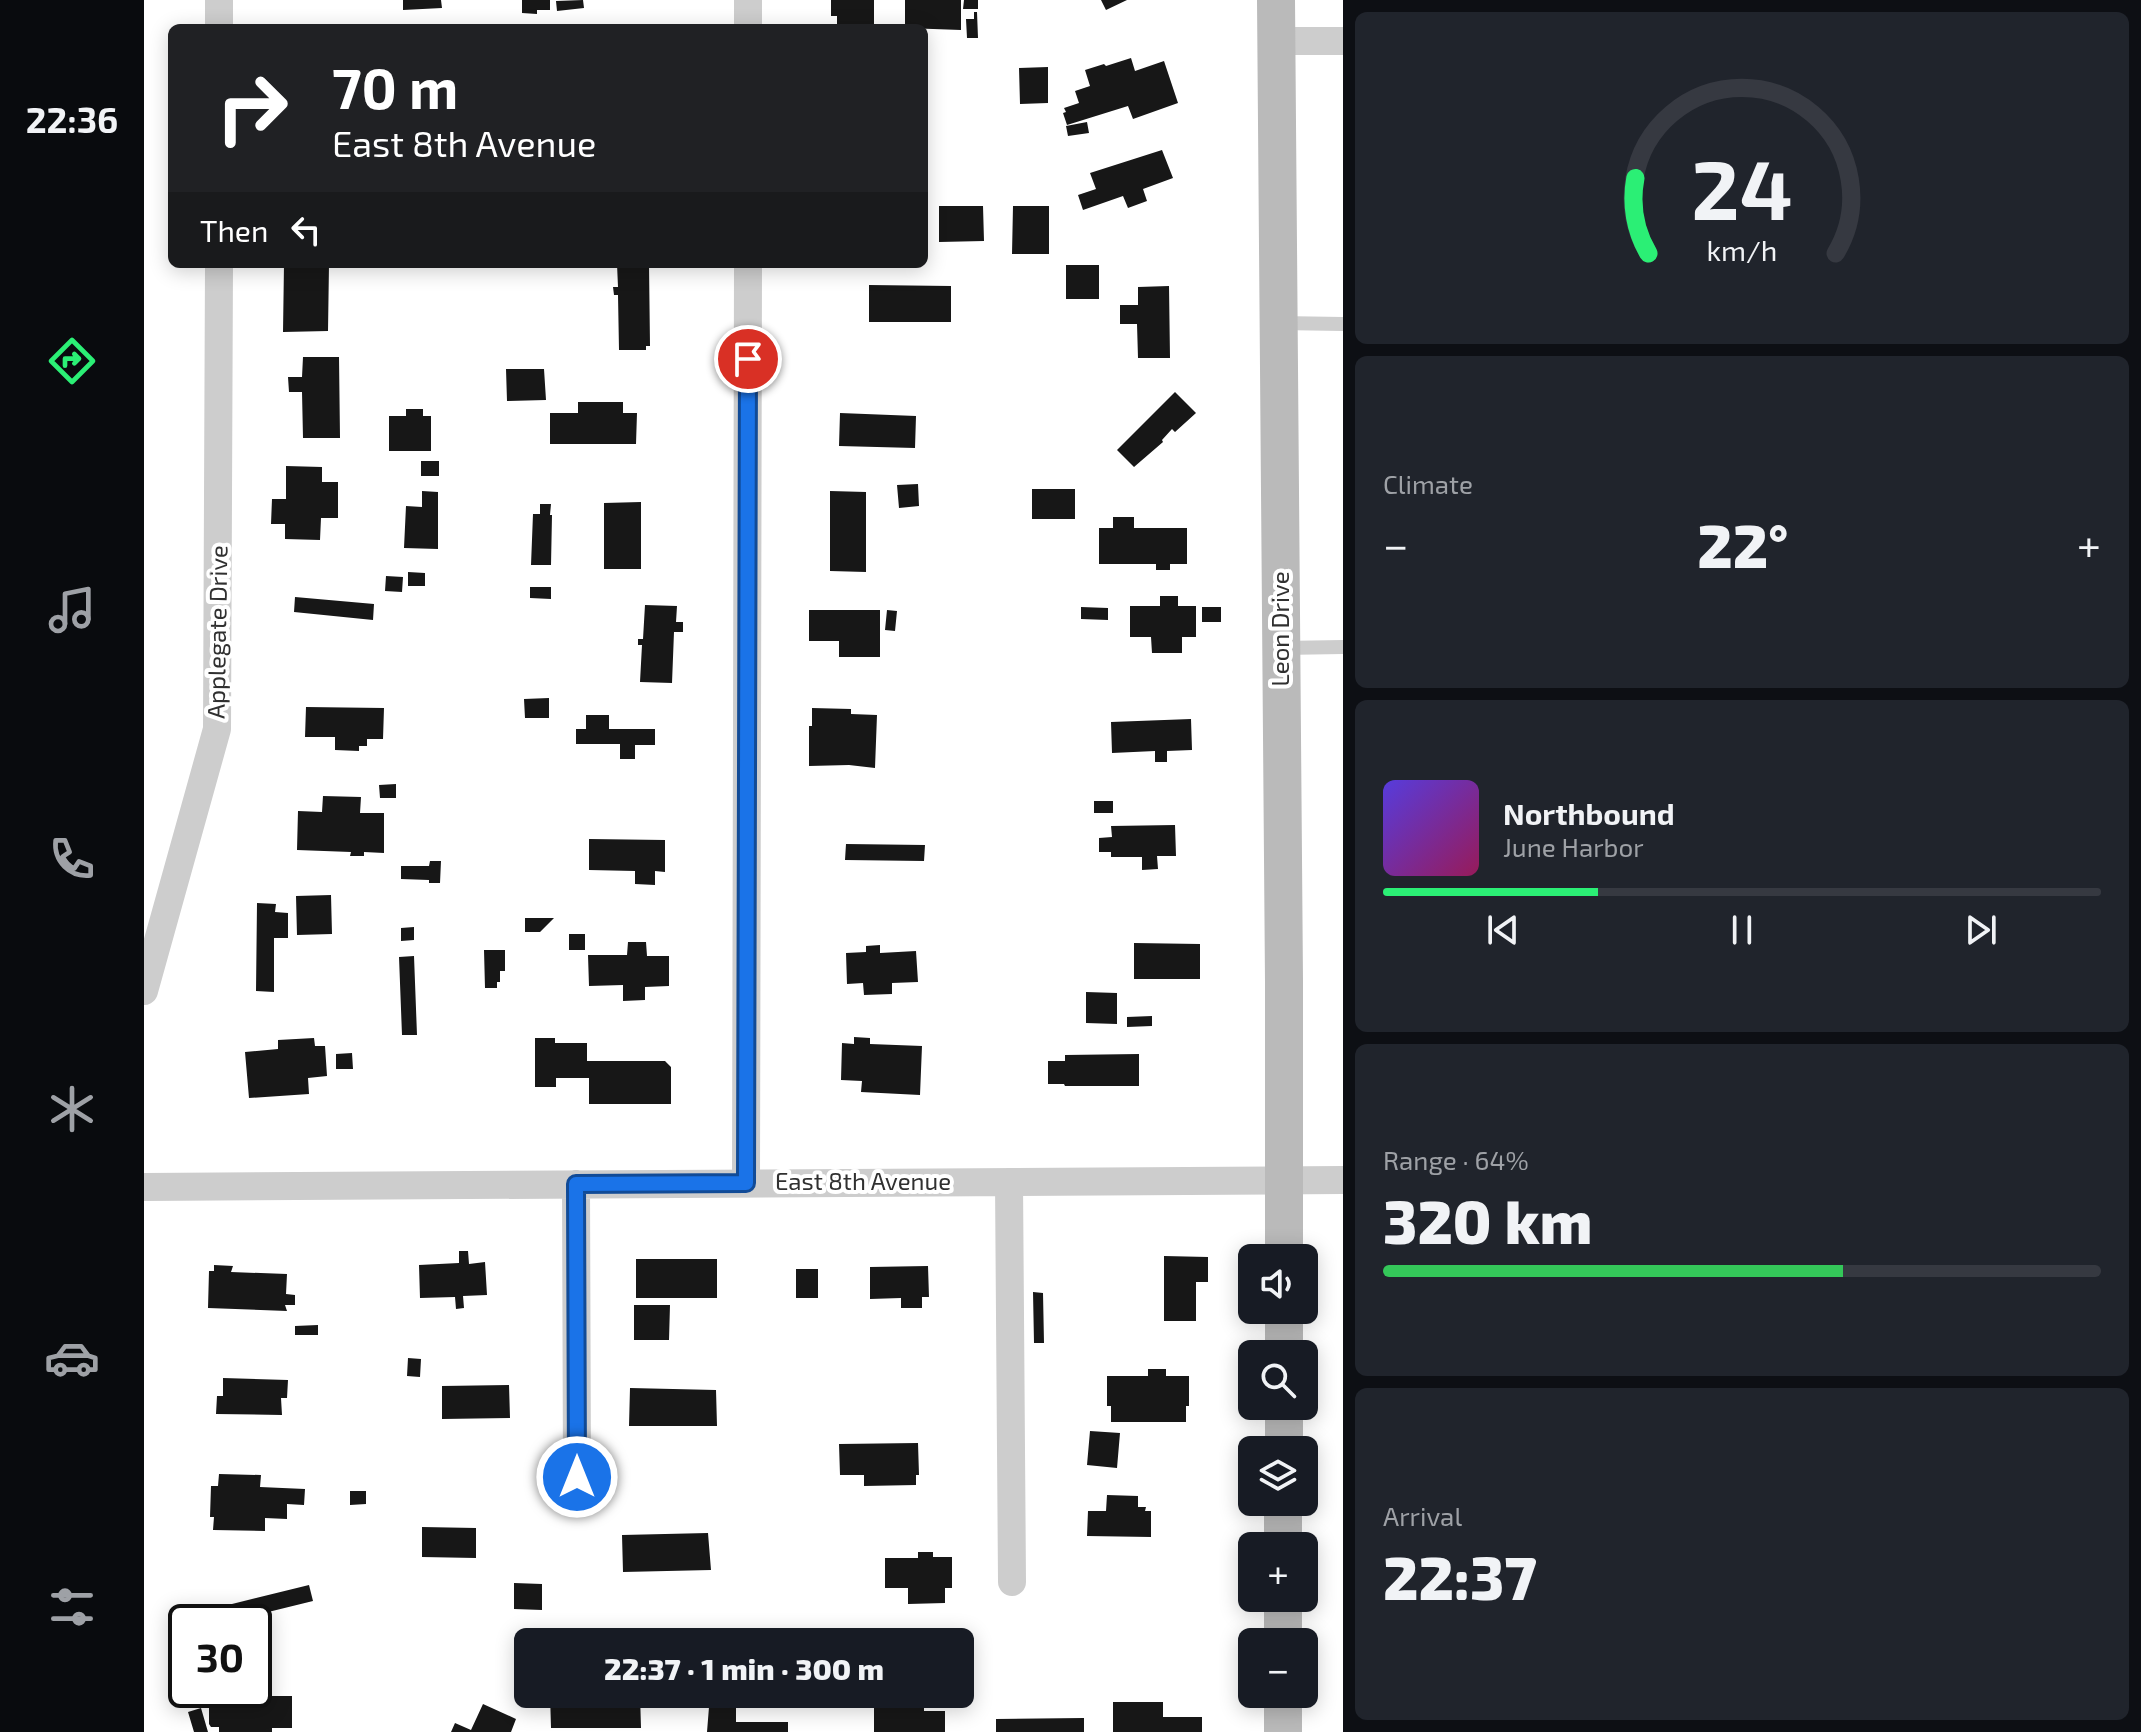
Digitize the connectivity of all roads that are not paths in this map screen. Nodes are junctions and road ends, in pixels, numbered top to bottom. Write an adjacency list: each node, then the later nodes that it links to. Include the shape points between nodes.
1 (219, 0): 4 (street)
2 (748, 0): 5 (street)
3 (1276, 0): 6 (street, Leon Drive)
4 (219, 24)
5 (748, 24)
6 (1276, 41): 7 (street); 10 (street, Leon Drive)
7 (1343, 41)
8 (219, 268): 14 (street, Applegate Drive, via 217,729)
9 (748, 268): 18 (street)
10 (1279, 323): 11 (lane); 13 (street, Leon Drive)
11 (1343, 324)
12 (1343, 647): 13 (lane)
13 (1282, 648): 16 (street, Leon Drive)
14 (144, 991)
15 (1343, 1180): 16 (street, East 8th Avenue)
16 (1284, 1181): 17 (street, East 8th Avenue); 21 (street, Leon Drive)
17 (1009, 1182): 18 (street, East 8th Avenue); 23 (street)
18 (746, 1183): 19 (street, East 8th Avenue)
19 (576, 1184): 20 (street, East 8th Avenue); 22 (street)
20 (144, 1187)
21 (1284, 1244)
22 (577, 1477)
23 (1012, 1582)
24 (1283, 1708): 25 (street)
25 (1283, 1732)

